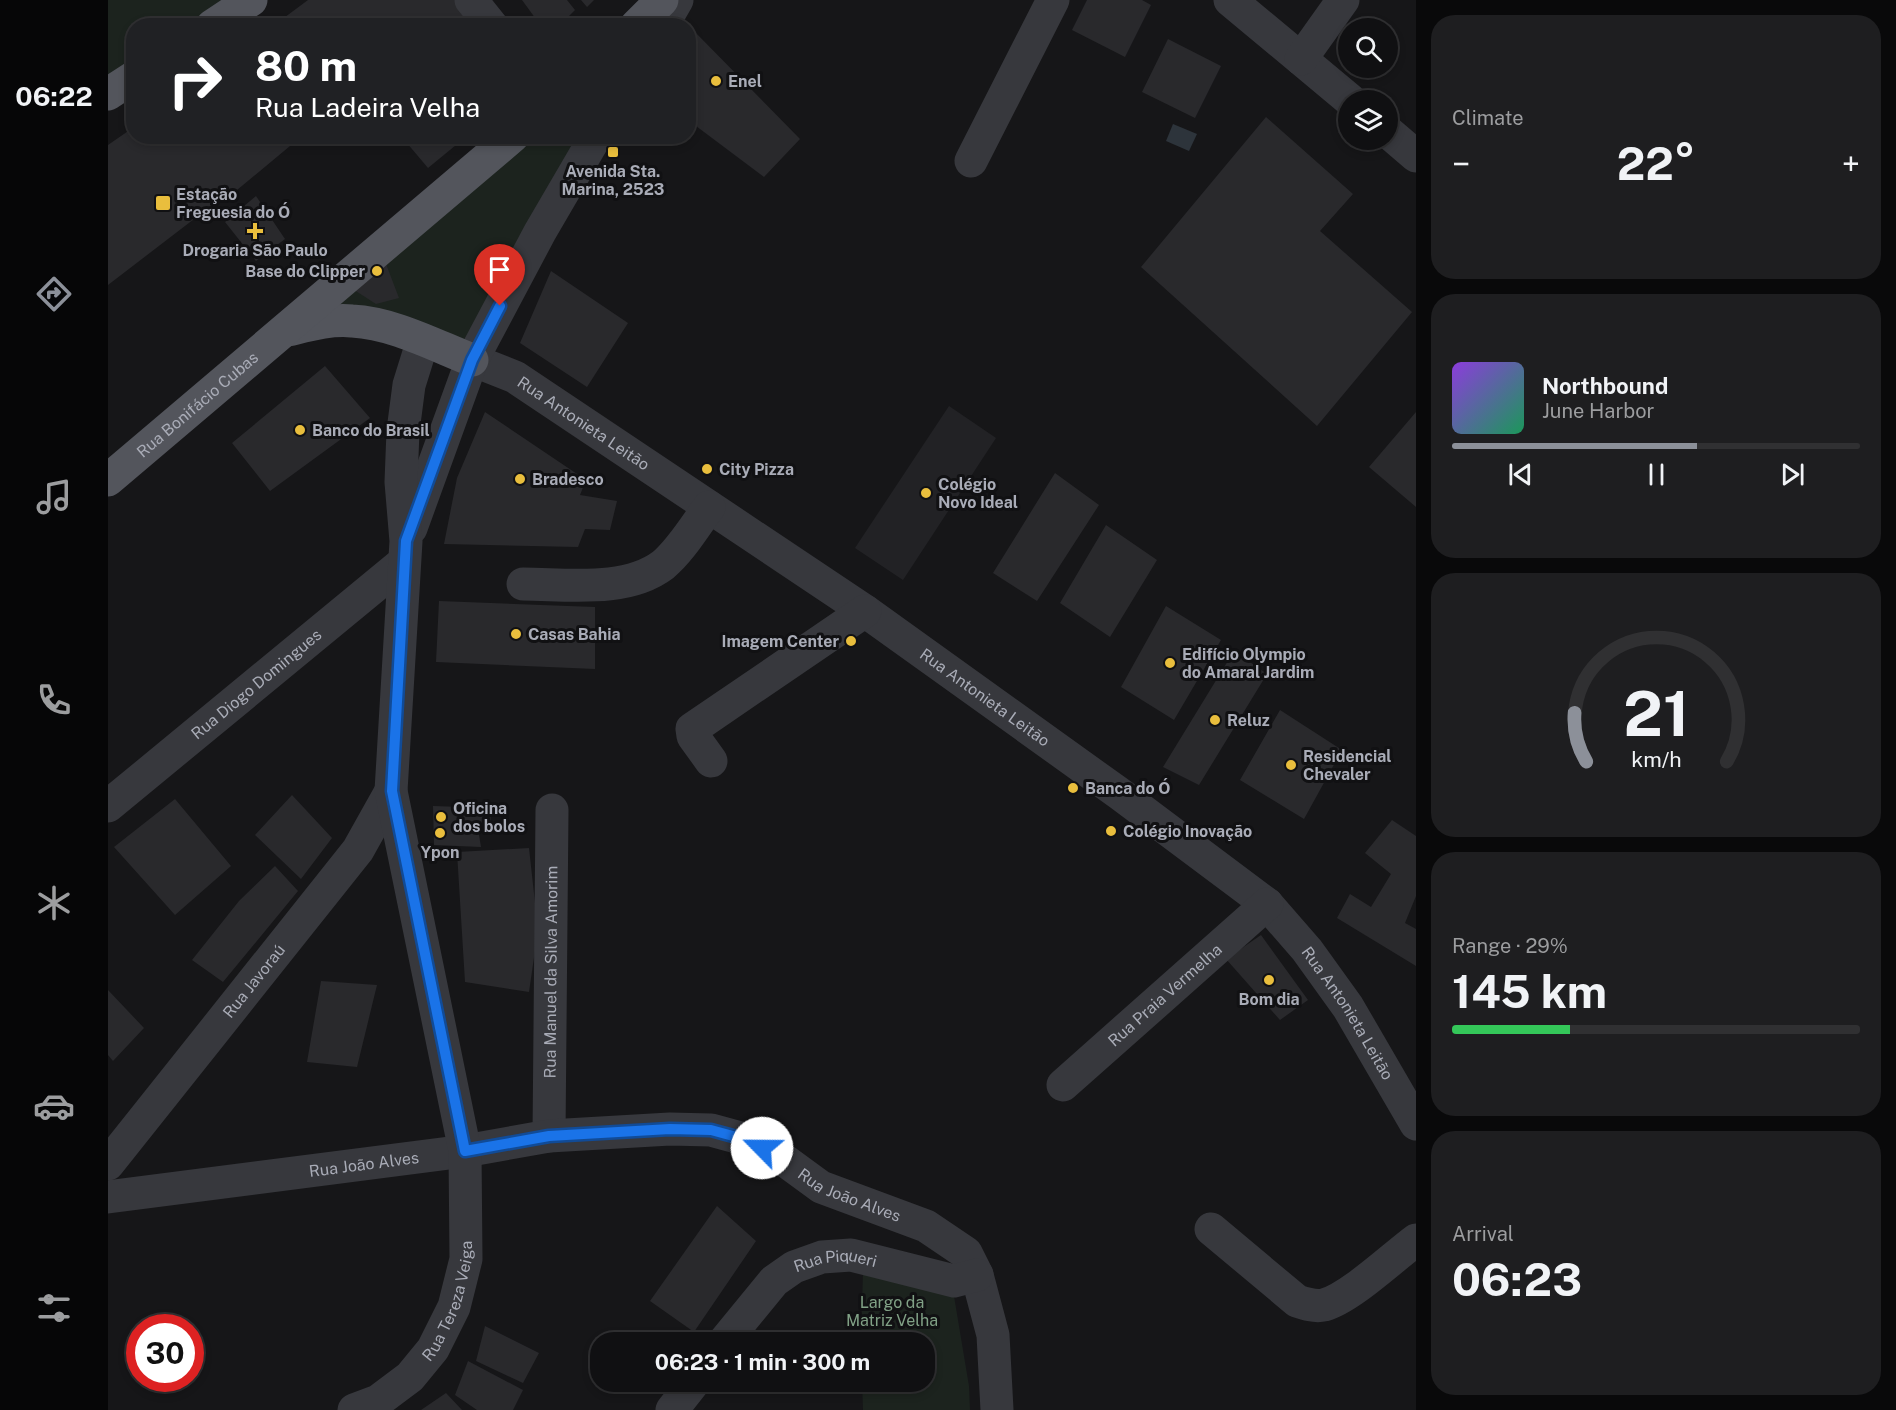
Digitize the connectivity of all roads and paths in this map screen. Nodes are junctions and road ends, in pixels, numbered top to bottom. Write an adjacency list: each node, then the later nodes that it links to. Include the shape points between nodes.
1 (251, 0): 8 (main road)
2 (471, 0): 9 (street)
3 (662, 0): 10 (main road)
4 (677, 0): 11 (street)
5 (1053, 0): 20 (street)
6 (1230, 0): 12 (street)
7 (1343, 0): 12 (street)
8 (224, 18)
9 (486, 18)
10 (644, 18)
11 (667, 18)
12 (1301, 59): 14 (street)
13 (126, 82): 15 (main road)
14 (1338, 90)
15 (108, 94)
16 (1398, 141): 19 (street)
17 (504, 144): 21 (main road, Rua Bonifácio Cubas)
18 (591, 144): 23 (street)
19 (1416, 156)
20 (971, 161)
21 (288, 330): 22 (main road, Rua Bonifácio Cubas, via 322,322 353,321); 24 (main road, Rua Bonifácio Cubas)
22 (423, 340): 23 (main road, Rua Bonifácio Cubas); 26 (street, via 408,385 403,431)
23 (472, 360): 25 (street, Rua Antonieta Leitão, via 515,377); 26 (street)
24 (108, 480)
25 (709, 507): 27 (street, via 669,558 641,577 617,583); 28 (street, Rua Antonieta Leitão)
26 (405, 551): 30 (street); 31 (street, Rua Diogo Domingues)
27 (524, 585)
28 (865, 611): 29 (street, via 692,729); 33 (street, Rua Antonieta Leitão)
29 (711, 761)
30 (392, 791): 37 (street, Rua Tereza Veiga); 38 (street, Rua Javoraú, via 358,850)
31 (108, 806)
32 (552, 810): 36 (street, Rua Manuel da Silva Amorim)
33 (1267, 904): 34 (street, Rua Praia Vermelha); 35 (street, Rua Antonieta Leitão, via 1307,950 1347,1007)
34 (1063, 1085)
35 (1416, 1124)
36 (549, 1136): 37 (street, Rua João Alves); 42 (street, Rua João Alves, via 681,1129 711,1130 744,1139 780,1157 820,1187 926,1226 966,1253)
37 (465, 1151): 39 (street, Rua João Alves); 45 (street, Rua Tereza Veiga, via 466,1259 454,1307 433,1349 410,1377 378,1401)
38 (108, 1164)
39 (108, 1197)
40 (1211, 1230): 41 (street, via 1297,1301 1311,1306 1339,1298)
41 (1416, 1240)
42 (977, 1275): 43 (street, Rua Piqueri, via 954,1281 851,1255 822,1257 794,1267 774,1281); 47 (street, Rua João Alves, via 993,1335)
43 (732, 1332)
44 (686, 1392): 46 (street)
45 (354, 1410)
46 (672, 1410)
47 (998, 1410)

